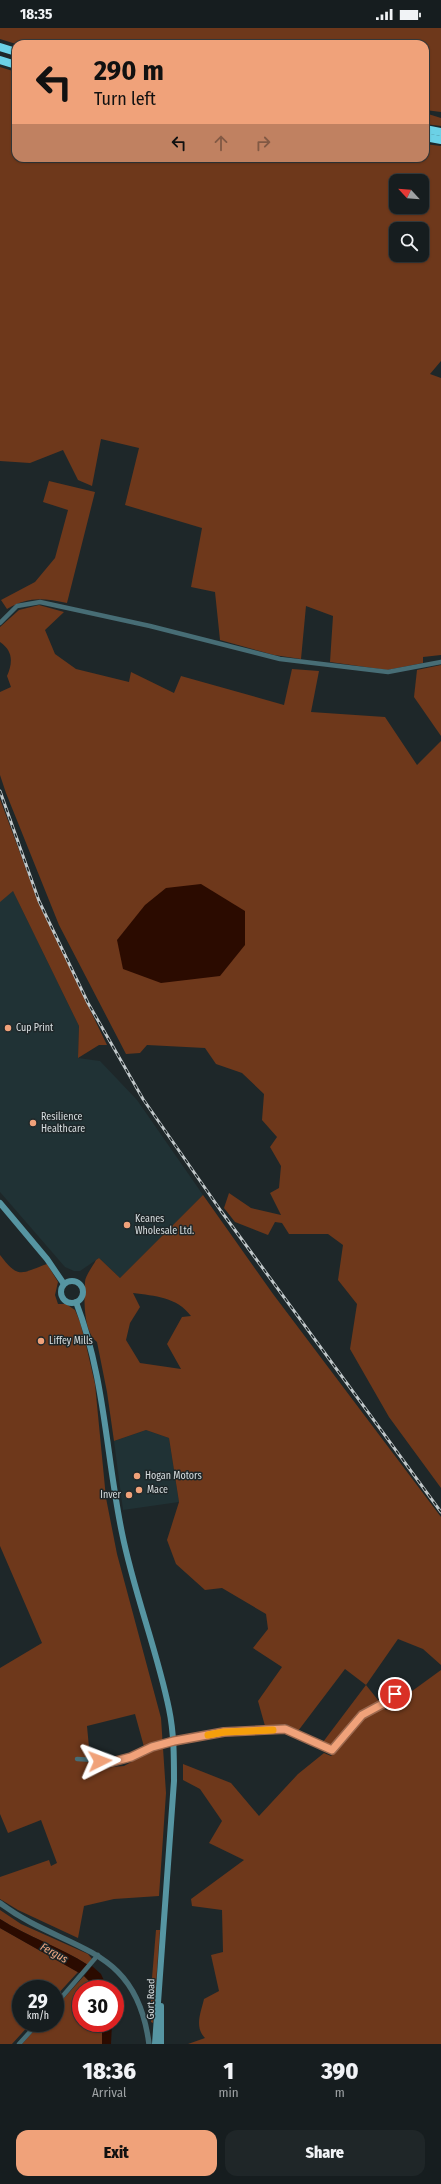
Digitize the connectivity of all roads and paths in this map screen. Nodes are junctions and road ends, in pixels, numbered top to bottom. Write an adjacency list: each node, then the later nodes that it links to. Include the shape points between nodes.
1 (0, 47): 2 (highway)
2 (12, 51)
3 (0, 60): 4 (highway)
4 (12, 64)
5 (429, 130): 6 (highway)
6 (441, 132)
7 (429, 138): 8 (highway)
8 (441, 140)
9 (0, 623): 10 (street, via 17,606 40,602 150,626 280,659 388,672)
10 (441, 662)
11 (0, 1203): 12 (main road, via 47,1259)
12 (64, 1284): 13 (main road, via 60,1291 61,1296 68,1302); 13 (main road, via 72,1280 82,1286 83,1294)
13 (76, 1302): 15 (main road, Gort Road, via 98,1374 116,1506 169,1709)
14 (402, 1687): 15 (street, via 388,1701 362,1715 332,1750 285,1729 224,1732)
15 (174, 1741): 16 (street, via 112,1762); 21 (main road, Gort Road, via 174,1781)
16 (77, 1759)
17 (0, 1904): 18 (street, via 24,1919)
18 (98, 1955): 19 (street); 20 (street, via 114,1967 130,1985)
19 (64, 1995)
20 (147, 2028): 21 (street); 24 (street)
21 (158, 2028): 25 (main road); 26 (main road, Gort Road)
22 (30, 2032): 23 (street)
23 (19, 2044)
24 (149, 2044)
25 (155, 2044)
26 (161, 2044)

